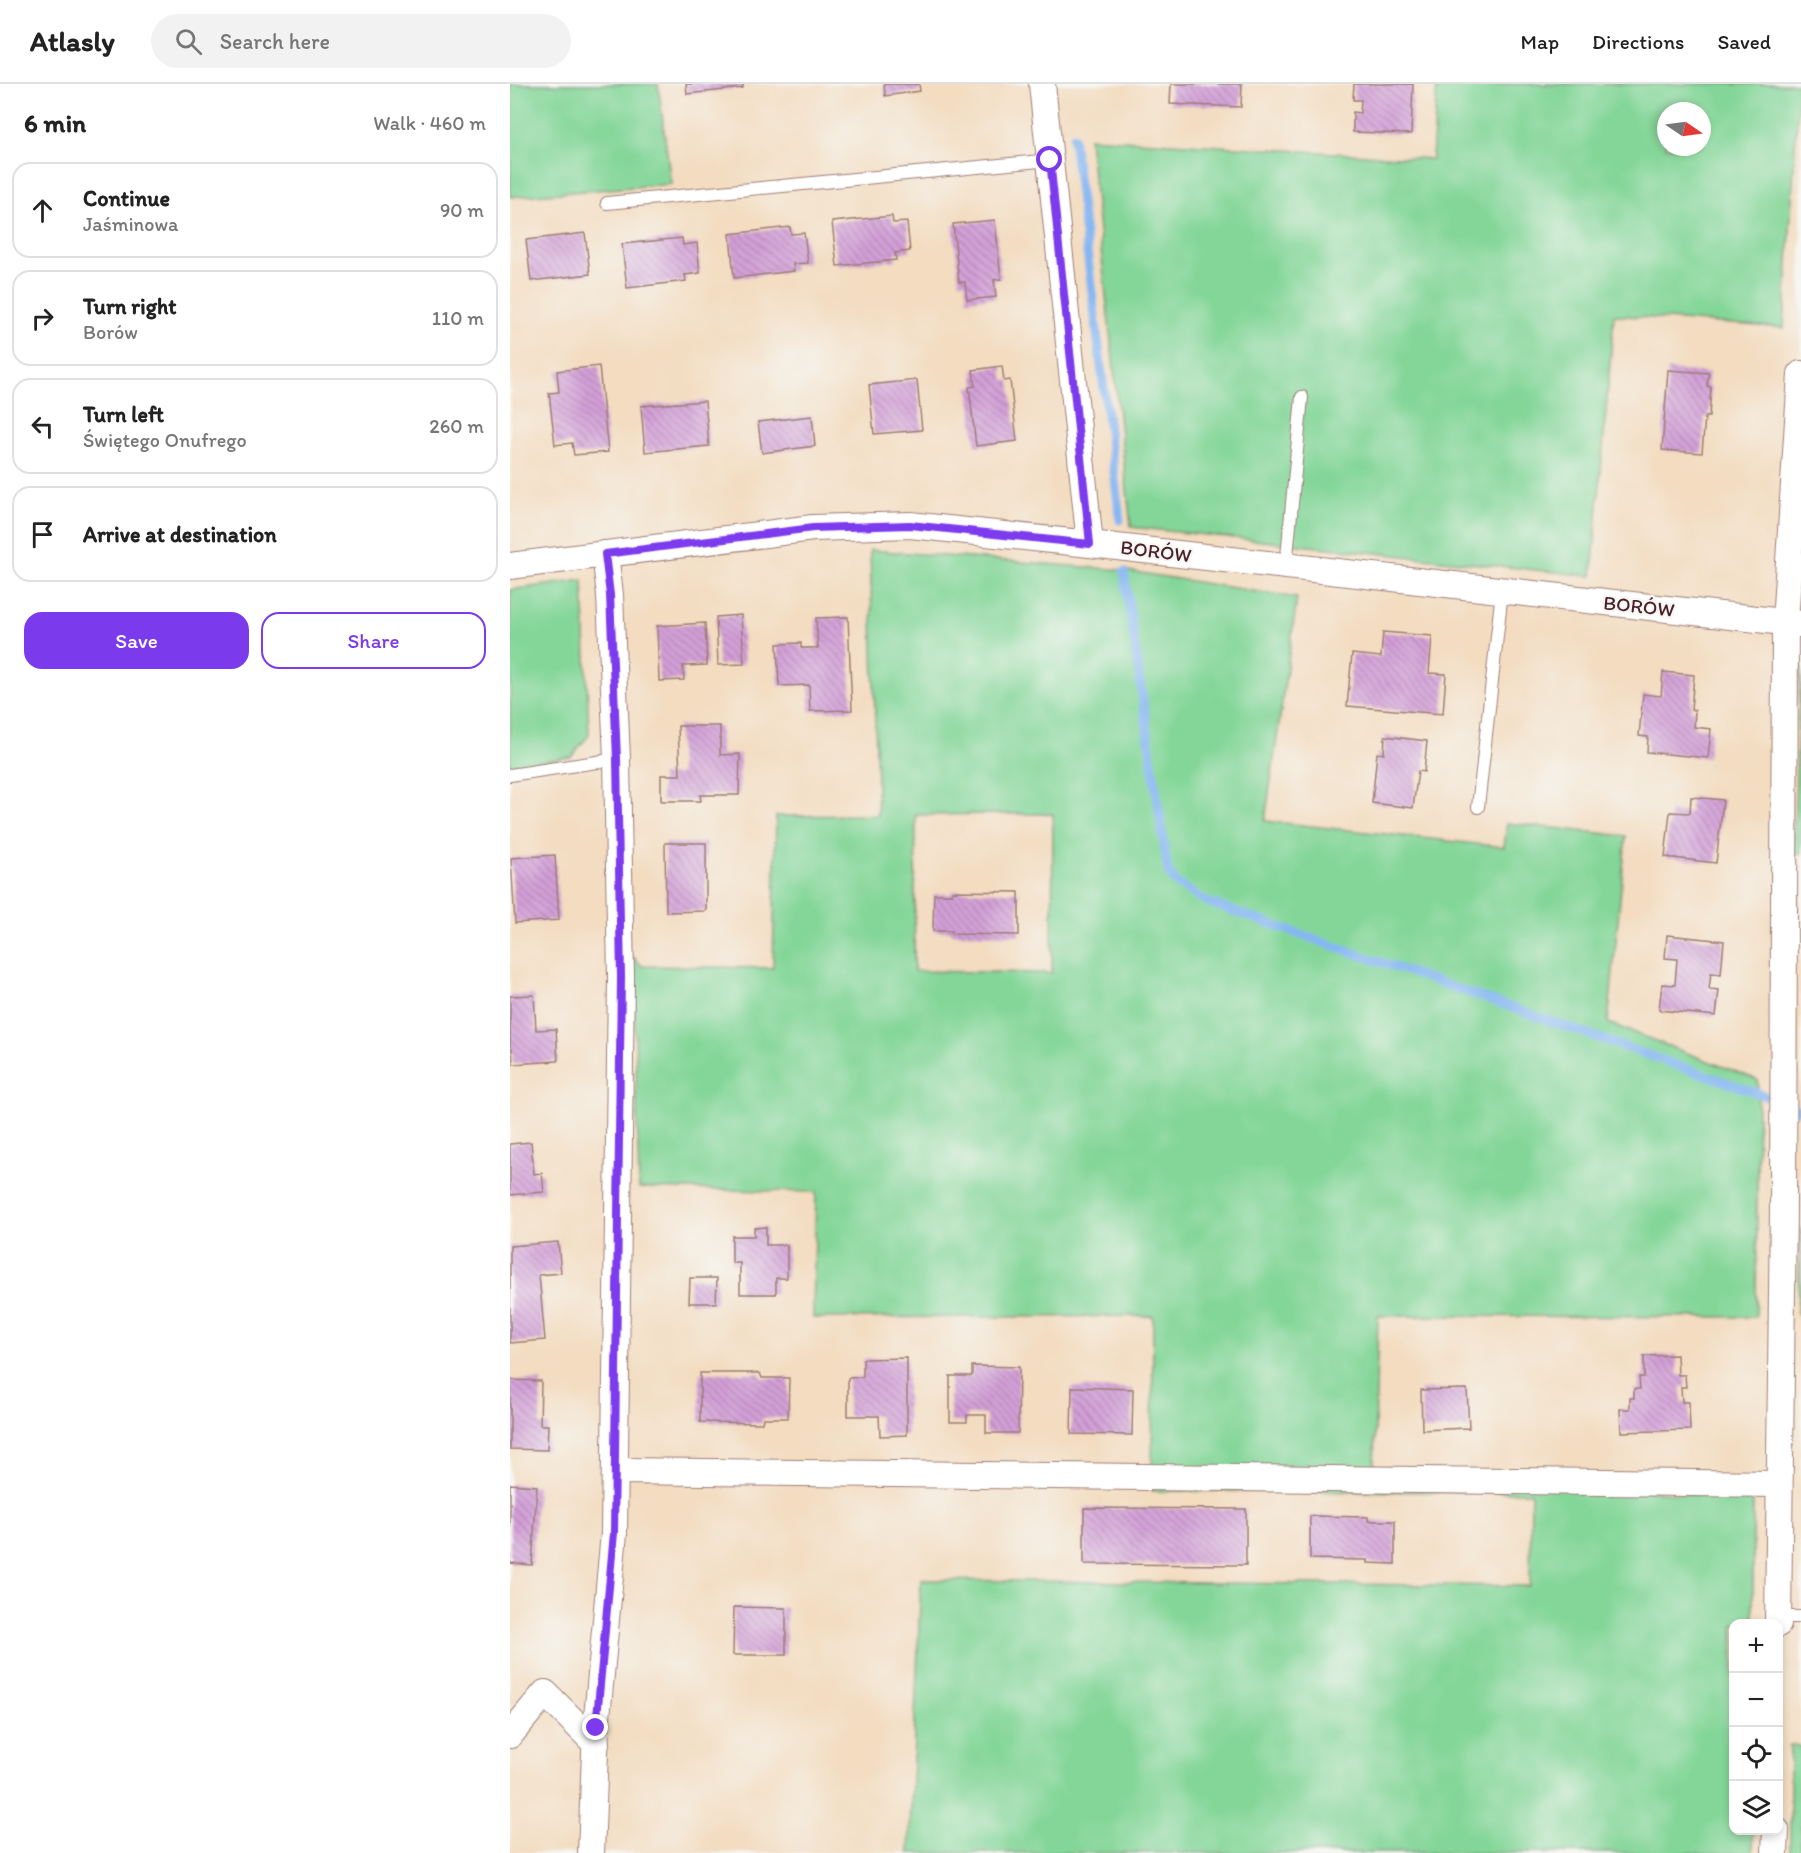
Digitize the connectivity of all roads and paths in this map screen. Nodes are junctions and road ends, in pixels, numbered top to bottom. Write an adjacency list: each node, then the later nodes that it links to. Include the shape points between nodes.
1 (1042, 84): 2 (street)
2 (1050, 160): 3 (lane); 6 (street)
3 (607, 203)
4 (1801, 374): 11 (street)
5 (1302, 397): 9 (lane)
6 (1090, 544): 7 (street, BORÓW, via 910,525 813,528); 9 (street, BORÓW)
7 (605, 554): 8 (street, BORÓW); 12 (street)
8 (510, 566)
9 (1286, 567): 10 (street, BORÓW)
10 (1502, 591): 11 (street, BORÓW); 14 (lane)
11 (1793, 624): 16 (street)
12 (617, 759): 13 (lane); 15 (street, via 621,978)
13 (510, 775)
14 (1478, 807)
15 (615, 1470): 16 (street); 19 (street, via 614,1533)
16 (1779, 1484): 17 (street)
17 (1786, 1619)
18 (510, 1735): 19 (street, via 545,1693)
19 (596, 1744): 21 (street)
20 (1776, 1835): 22 (street)
21 (591, 1853)
22 (1775, 1853)

